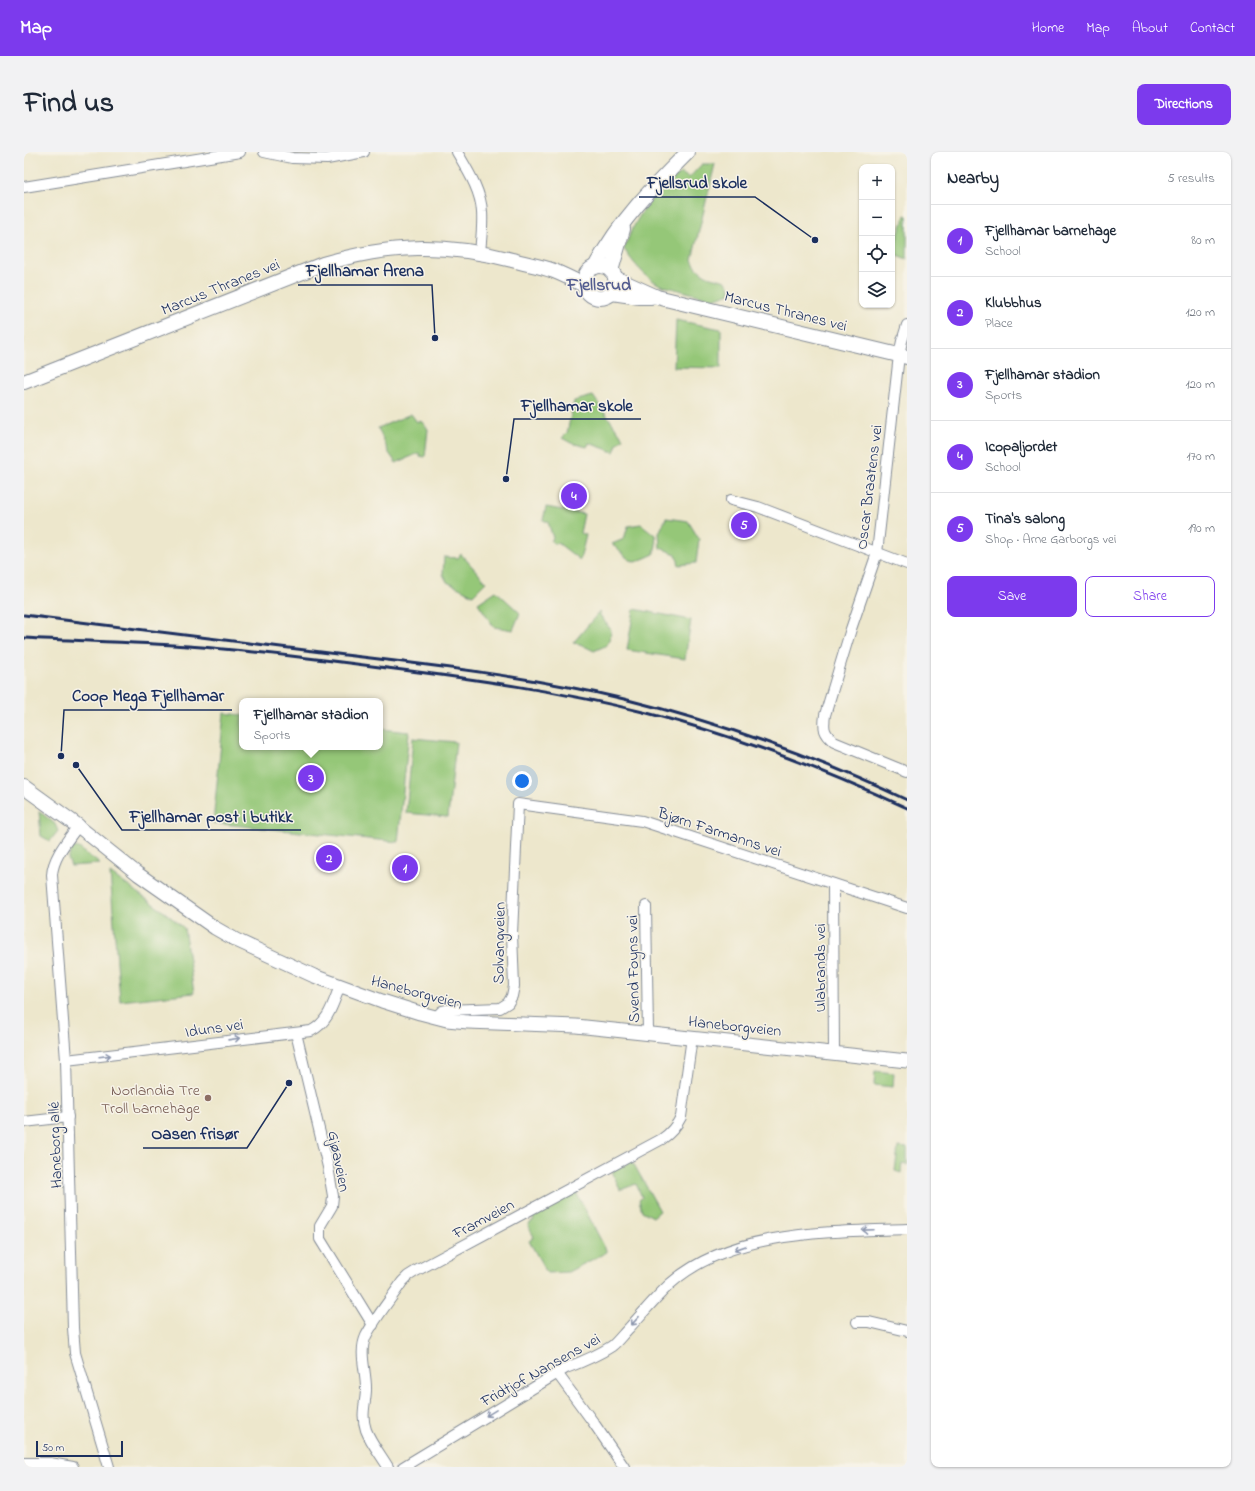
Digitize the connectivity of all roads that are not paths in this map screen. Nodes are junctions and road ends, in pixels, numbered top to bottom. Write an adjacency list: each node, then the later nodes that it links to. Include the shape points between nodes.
1 (240, 152): 6 (street)
2 (264, 152): 3 (street, via 292,158 327,159)
3 (364, 152)
4 (457, 152): 8 (street, via 481,202 483,221)
5 (688, 152): 7 (main road, via 644,196)
6 (24, 187)
7 (624, 224): 9 (main road, via 611,238); 11 (main road)
8 (480, 253): 10 (main road, Marcus Thranes vei); 17 (main road, Marcus Thranes vei, via 446,248 411,248 342,258)
9 (592, 269): 10 (main road, Marcus Thranes vei); 11 (main road, via 604,267); 12 (main road, via 584,277)
10 (553, 270): 12 (main road, Marcus Thranes vei)
11 (613, 274): 13 (main road, via 616,283); 14 (main road, Marcus Thranes vei)
12 (584, 285): 13 (main road, via 589,294 597,298)
13 (612, 293): 14 (main road, Marcus Thranes vei)
14 (657, 297): 16 (main road, Marcus Thranes vei)
15 (907, 325): 16 (street, Oscar Braatens vei, via 902,341)
16 (903, 356): 19 (street, Oscar Braatens vei)
17 (24, 382)
18 (731, 500): 19 (street, via 758,507)
19 (877, 553): 20 (street); 21 (street, Oscar Braatens vei, via 851,629 823,725 826,734 834,742)
20 (907, 564)
21 (907, 772)
22 (24, 787): 24 (main road, Haneborgveien)
23 (518, 804): 25 (street, Bjørn Farmanns vei, via 642,821); 29 (street, Solvangveien, via 512,996 508,1003 500,1008 446,1010)
24 (78, 826): 28 (street, Haneborgveien, via 138,874 215,928 265,955); 34 (street, Haneborg allé, via 56,858 52,869)
25 (833, 884): 27 (street, Bjørn Farmanns vei); 33 (street, Ulabrands vei)
26 (646, 906): 30 (street, Svend Foyns vei)
27 (907, 908)
28 (340, 986): 29 (street, Haneborgveien); 31 (street, Iduns vei, via 323,1023 311,1031)
29 (436, 1018): 30 (street, Haneborgveien)
30 (648, 1032): 32 (street, Haneborgveien)
31 (296, 1033): 34 (street, Iduns vei, one-way to 31); 40 (street, Gjøaveien, via 333,1196 332,1206 320,1226 320,1239)
32 (692, 1037): 33 (street, Haneborgveien); 40 (street, Framveien, via 681,1117 671,1133 408,1276)
33 (834, 1053): 35 (street, Haneborgveien)
34 (66, 1060): 36 (street, Haneborg allé)
35 (907, 1061)
36 (68, 1117): 37 (street); 45 (street, Haneborg allé, via 75,1353)
37 (24, 1122)
38 (907, 1229): 42 (street, Fridtjof Nansens vei, one-way to 42, via 795,1236 755,1242 723,1253 695,1266 671,1284 612,1345 590,1360)
39 (857, 1322): 41 (street, via 869,1322)
40 (373, 1325): 46 (street, Framveien, via 366,1336 363,1353 366,1391 363,1417 367,1431)
41 (907, 1331)
42 (557, 1373): 47 (street, Fridtjof Nansens vei, one-way to 47); 48 (street)
43 (24, 1463): 44 (street, via 50,1463)
44 (73, 1467)
45 (109, 1467)
46 (388, 1467)
47 (403, 1467)
48 (624, 1467)

